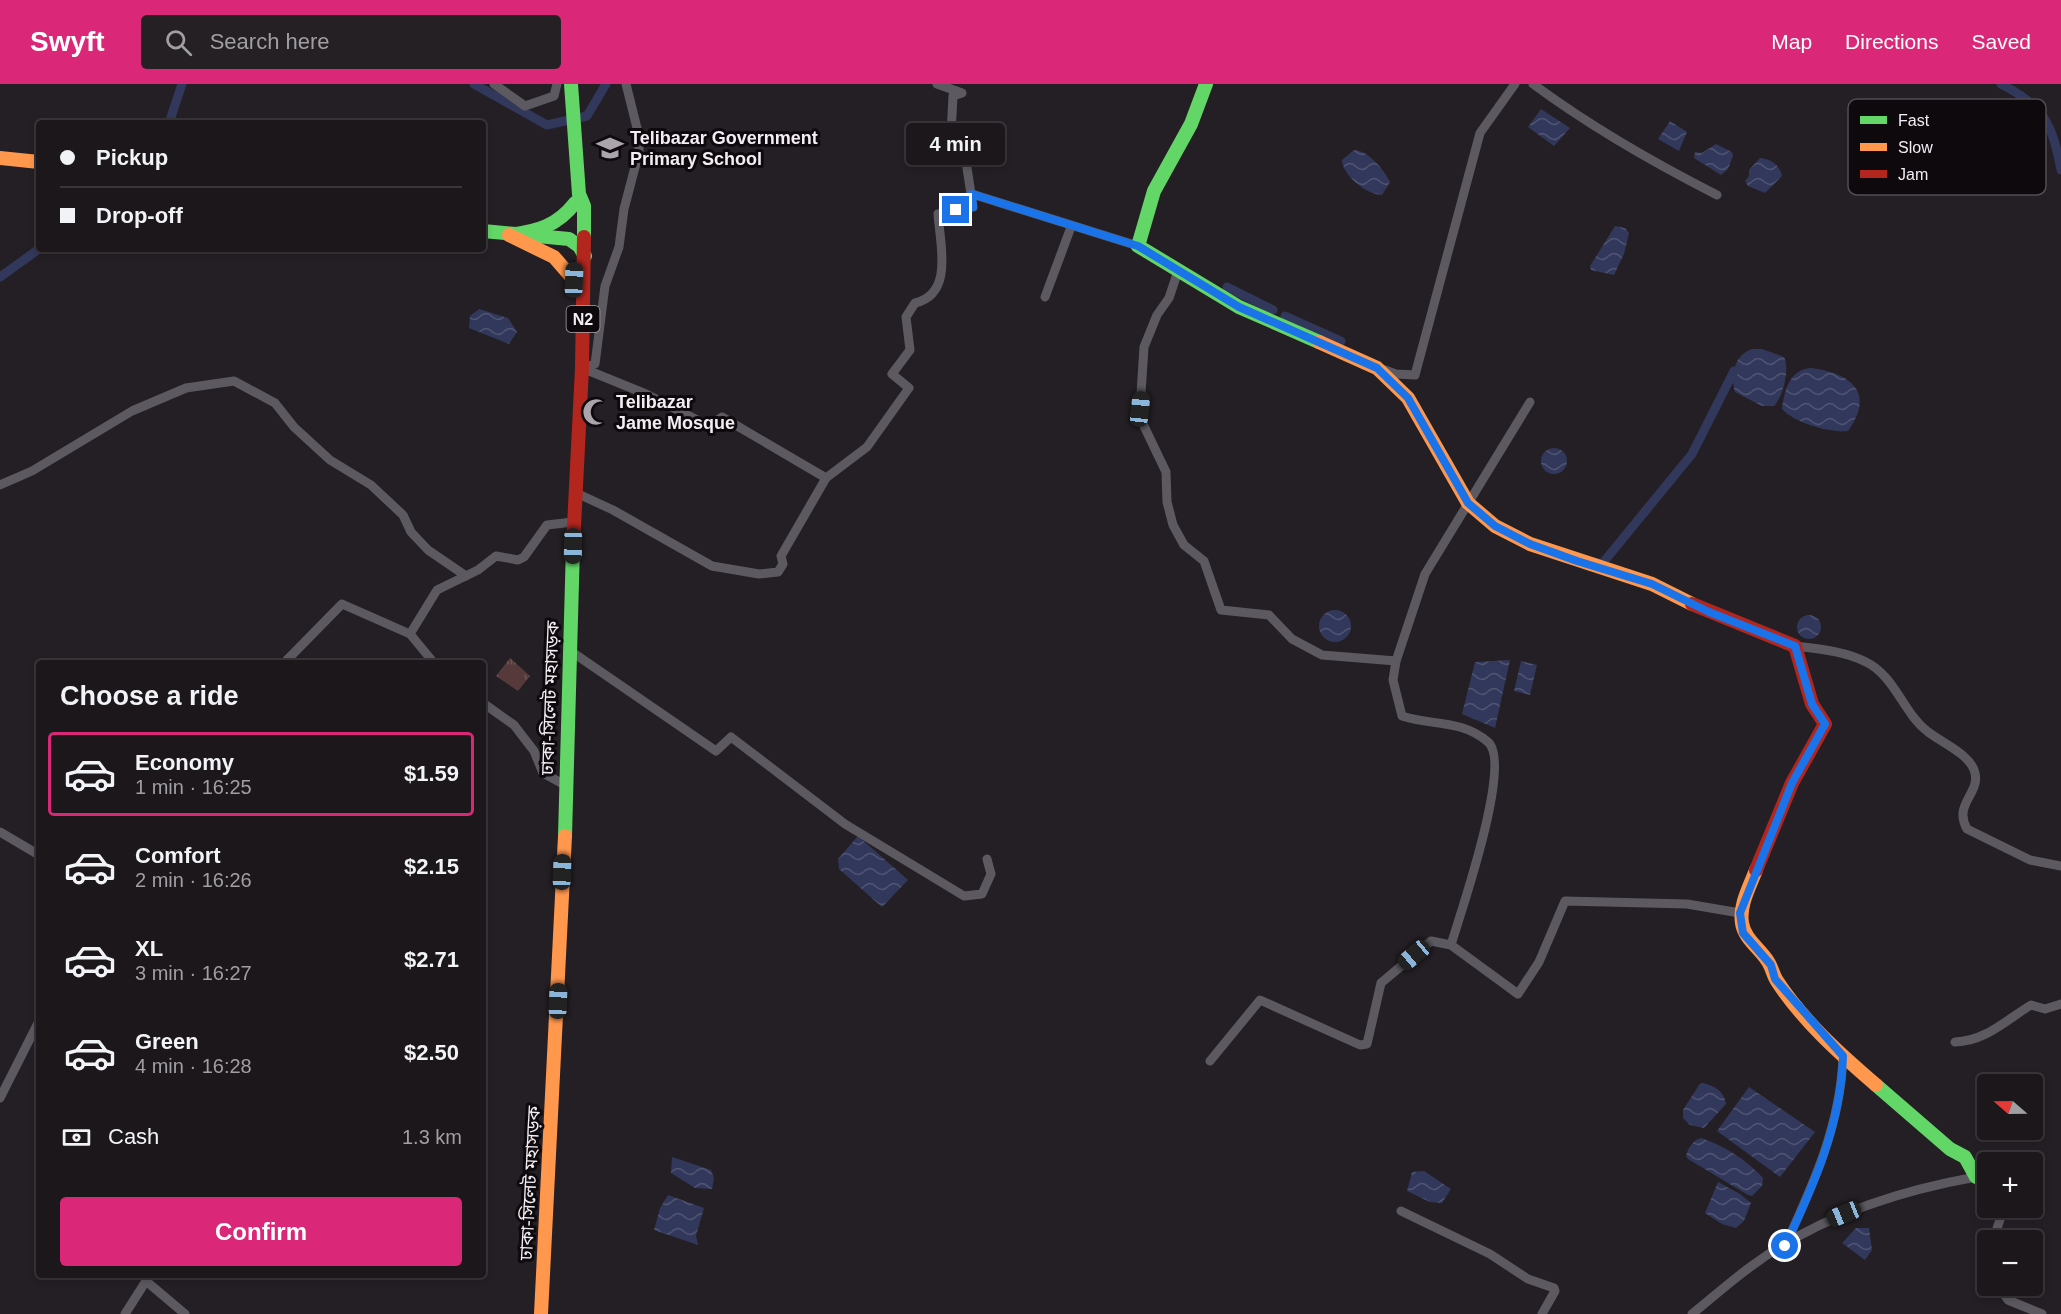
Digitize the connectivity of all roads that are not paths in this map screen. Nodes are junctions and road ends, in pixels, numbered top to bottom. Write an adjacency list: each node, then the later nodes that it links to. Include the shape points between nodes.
1 (494, 84): 2 (street, via 525,106 554,96)
2 (557, 84)
3 (626, 84): 22 (street, via 639,136 639,152 619,247 605,286 595,364)
4 (938, 84): 11 (street, via 962,93 953,96 951,134 965,155)
5 (1206, 84): 18 (main road, via 1202,105 1188,134 1156,185)
6 (1515, 84): 23 (street, via 1480,133 1415,375)
7 (1533, 84): 12 (street, via 1644,158)
8 (571, 87): 13 (main road)
9 (0, 158): 10 (main road)
10 (36, 162)
11 (972, 194): 14 (street); 26 (street, via 973,207 938,214 943,269 937,287 926,300 915,303 906,317 910,350 892,374 909,388 867,447)
12 (1717, 195)
13 (577, 198): 16 (main road, via 564,219 554,226); 17 (main road)
14 (1071, 227): 18 (street); 21 (street)
15 (486, 231): 16 (main road)
16 (509, 235): 17 (main road); 20 (main road, via 556,258)
17 (580, 238): 20 (main road); 22 (main road, ঢাকা-সিলেট মহাসড়ক / N2, via 585,256)
18 (1138, 246): 19 (main road)
19 (1178, 271): 23 (main road, via 1239,307); 37 (street, via 1144,347 1140,409 1166,472 1167,502 1184,545 1204,561 1221,610 1269,615 1292,639 1322,655)
20 (574, 280): 25 (main road, via 571,421)
21 (1045, 297)
22 (582, 368): 25 (main road, ঢাকা-সিলেট মহাসড়ক / N2); 26 (street, via 709,426 722,417)
23 (1377, 368): 29 (main road, via 1408,398)
24 (1530, 402): 29 (street)
25 (576, 445): 28 (main road, ঢাকা-সিলেট মহাসড়ক / N2)
26 (826, 478): 28 (street, via 782,556 778,572 759,574 698,560 662,536)
27 (0, 485): 31 (street, via 32,471 132,411 186,388 234,381 275,402 294,427 330,460 371,485 403,515 411,532 428,550)
28 (574, 492): 30 (main road, ঢাকা-সিলেট মহাসড়ক / N2)
29 (1468, 503): 33 (main road, via 1495,526 1530,544 1652,584 1709,612); 37 (street, via 1425,574)
30 (573, 522): 31 (street, via 547,525 519,560 496,556); 34 (main road, ঢাকা-সিলেট মহাসড়ক / N2)
31 (466, 576): 32 (street, via 437,590)
32 (410, 634): 35 (street, via 342,604); 36 (street)
33 (1795, 646): 43 (street, via 1836,651 1868,663 1897,690 1924,730 1960,754 1975,771 1962,811 1967,829 2030,860); 44 (main road, via 1812,704 1825,724 1792,783)
34 (572, 652): 39 (main road, ঢাকা-সিলেট মহাসড়ক / N2); 42 (street, via 716,751 731,737 845,824 964,896 982,894 991,874)
35 (287, 660)
36 (432, 660)
37 (1396, 661): 45 (street, via 1393,680 1402,716 1471,730 1495,752 1480,856)
38 (486, 705): 39 (street, via 514,724 534,751 543,773)
39 (565, 785): 59 (main road, ঢাকা-সিলেট মহাসড়ক / N2)
40 (0, 832): 41 (street)
41 (36, 853)
42 (987, 859)
43 (2061, 866)
44 (1740, 913): 45 (street, via 1687,904 1565,901 1539,962 1518,994); 49 (main road, via 1743,933 1771,965 1775,979)
45 (1450, 945): 50 (street, via 1431,941 1381,983 1367,1044 1360,1045 1260,1000)
46 (2061, 1004): 48 (street, via 2045,1009 2031,1005 1996,1029)
47 (36, 1027): 51 (street)
48 (1955, 1042)
49 (1843, 1056): 52 (main road, via 1950,1149 1965,1156); 55 (street, via 1842,1091 1817,1178)
50 (1209, 1061)
51 (0, 1098)
52 (1977, 1172)
53 (1977, 1179): 55 (street, via 1898,1193 1826,1222)
54 (1401, 1211): 60 (street, via 1554,1288)
55 (1785, 1246): 61 (street, via 1754,1264)
56 (2005, 1296): 62 (street)
57 (125, 1314): 58 (street, via 146,1281)
58 (185, 1314)
59 (541, 1314)
60 (1542, 1314)
61 (1692, 1314)
62 (2042, 1314)

